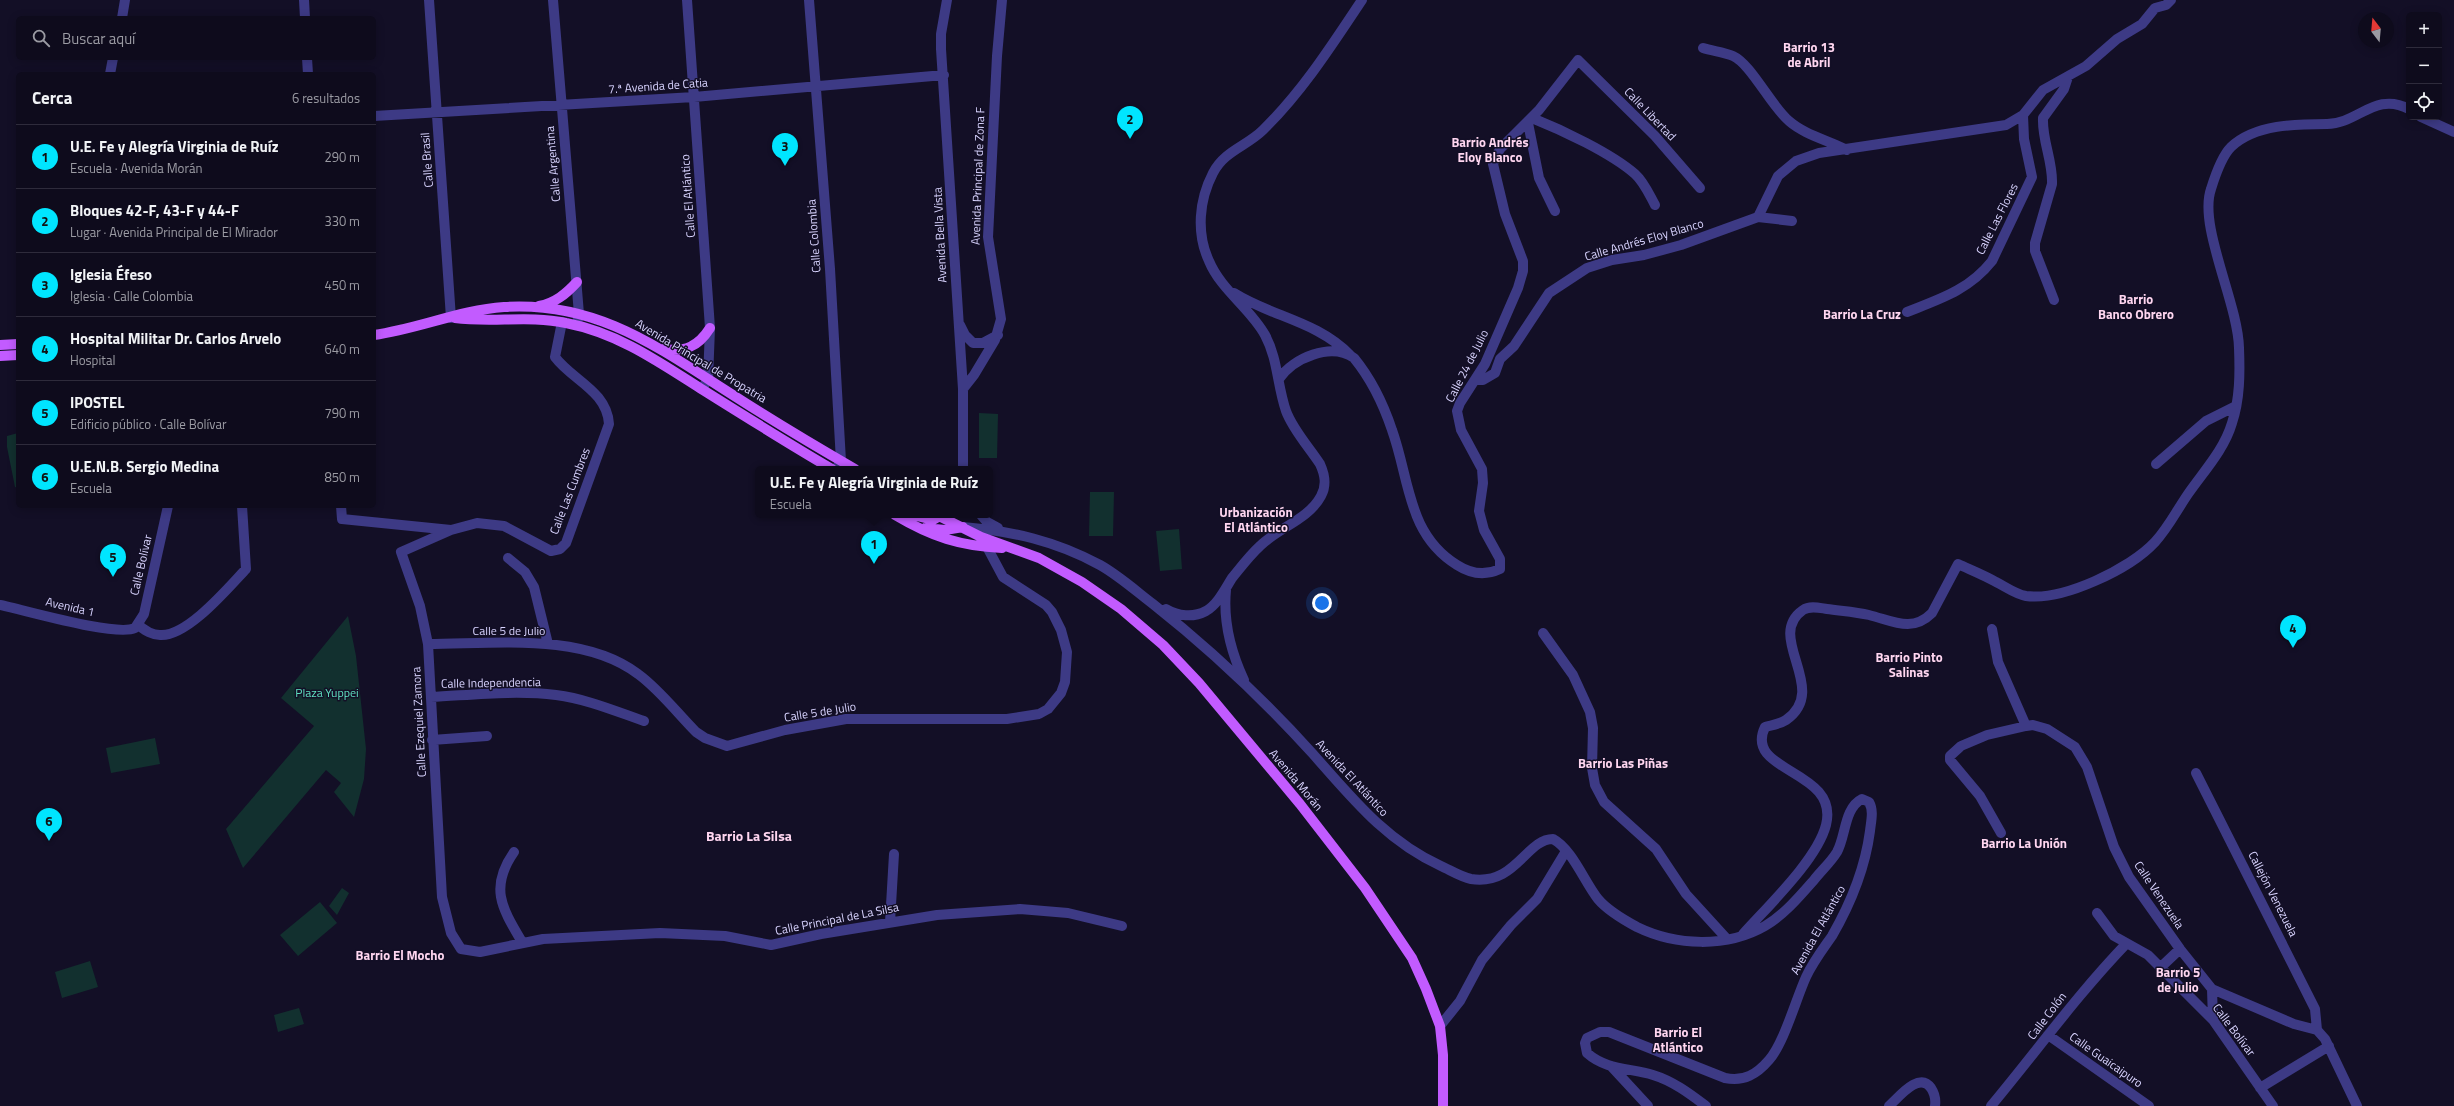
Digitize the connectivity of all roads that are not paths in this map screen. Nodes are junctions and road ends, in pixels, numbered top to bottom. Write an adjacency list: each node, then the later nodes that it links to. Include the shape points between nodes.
1 (125, 0): 11 (street)
2 (304, 0): 12 (street)
3 (429, 0): 25 (street, Calle Brasil)
4 (553, 0): 23 (street, Calle Argentina)
5 (687, 0): 22 (street, Calle El Atlántico)
6 (809, 0): 21 (street, Calle Colombia)
7 (947, 0): 19 (street, Avenida Bella Vista, via 941,34)
8 (1002, 0): 49 (street, Avenida Principal de Zona F, via 988,237 990,265 1001,319)
9 (1362, 0): 38 (street, via 1316,68 1262,131 1228,154 1213,173 1201,213 1201,236 1209,261 1220,282)
10 (2171, 0): 20 (street, via 2166,5 2155,8 2142,24 2117,39 2086,66)
11 (122, 16)
12 (305, 16)
13 (1703, 48): 31 (street, via 1734,56 1787,120 1796,127)
14 (113, 60): 17 (street)
15 (307, 60): 18 (street)
16 (1578, 60): 28 (street, Calle 24 de Julio); 32 (street, Calle Libertad, via 1655,136)
17 (110, 72)
18 (308, 72)
19 (944, 75): 21 (street, 7.ª Avenida de Catia); 43 (street, Avenida Bella Vista)
20 (2068, 76): 26 (street, via 2043,90); 39 (street, via 2064,88 2043,118 2052,184 2035,243 2035,251)
21 (815, 86): 22 (street, 7.ª Avenida de Catia); 65 (street, Calle Colombia, via 830,269)
22 (694, 97): 23 (street, 7.ª Avenida de Catia); 47 (street, Calle El Atlántico)
23 (560, 105): 25 (street, 7.ª Avenida de Catia); 37 (street, Calle Argentina)
24 (2406, 107): 63 (street, via 2390,102 2362,111 2340,123 2293,124 2266,130 2247,137 2230,148 2210,191 2208,204 2211,228 2238,331 2240,371)
25 (437, 112): 27 (street, 7.ª Avenida de Catia); 44 (street, Calle Brasil)
26 (2024, 115): 31 (street, via 2006,124); 41 (street, Calle Las Flores, via 2024,139 2032,177 1992,261 1983,273 1962,289)
27 (376, 116)
28 (1530, 120): 33 (street, via 1565,132 1624,166 1641,181); 34 (street, via 1539,178); 60 (street, Calle 24 de Julio, via 1500,149 1493,164 1505,214 1523,261 1523,271 1502,325)
29 (2428, 120): 30 (street)
30 (2454, 132)
31 (1847, 150): 35 (street, via 1819,153 1786,167 1771,188)
32 (1700, 188)
33 (1655, 205)
34 (1555, 211)
35 (1758, 216): 36 (street); 60 (street, Calle Andrés Eloy Blanco, via 1681,245 1600,263 1576,274 1549,293 1514,346 1500,359 1495,373 1483,380)
36 (1792, 221)
37 (577, 282): 40 (main road, via 556,300); 42 (street, Calle Argentina)
38 (1228, 289): 56 (street, Calle 24 de Julio, via 1329,337); 59 (street, via 1265,334 1274,356)
39 (2054, 300)
40 (528, 307): 42 (main road, Avenida Principal de Propatria); 44 (main road, Avenida Principal de Propatria, via 476,310)
41 (1907, 312)
42 (579, 314): 46 (street, Calle Argentina); 50 (main road, Avenida Principal de Propatria)
43 (957, 316): 49 (street, via 964,336 973,343 983,343); 62 (street, Avenida Bella Vista)
44 (450, 318): 45 (main road, Avenida Principal de Propatria, via 477,321 528,318); 48 (main road, Avenida Principal de Propatria)
45 (562, 322): 46 (main road, Avenida Principal de Propatria); 78 (street, Calle Las Cumbres, via 555,357 566,370 598,396 607,410 610,424 566,543 560,549 551,551 504,526 490,523 465,525)
46 (576, 325): 54 (main road, Avenida Principal de Propatria)
47 (710, 328): 53 (main road, via 702,341 695,346 676,351); 58 (street, Calle El Atlántico)
48 (376, 335)
49 (998, 335): 62 (street, Avenida Principal de Zona F)
50 (643, 338): 53 (main road, Avenida Principal de Propatria); 54 (main road)
51 (0, 344): 52 (main road)
52 (16, 344)
53 (660, 348): 58 (main road, Avenida Principal de Propatria)
54 (638, 349): 61 (main road, Avenida Principal de Propatria)
55 (16, 355): 57 (main road)
56 (1350, 355): 59 (street, via 1324,352 1304,357 1289,367); 60 (street, Calle 24 de Julio, via 1365,371 1379,394 1392,430 1416,520 1425,536 1450,560 1479,574 1497,570 1501,563 1481,521 1479,511 1482,469 1458,421 1460,403)
57 (0, 356)
58 (708, 380): 61 (street); 65 (main road, Avenida Principal de Propatria)
59 (1279, 380): 83 (street, via 1286,412 1320,464 1324,488 1314,506 1261,544)
60 (1475, 380)
61 (702, 389): 66 (main road, Avenida Principal de Propatria)
62 (963, 389): 67 (street, Avenida Bella Vista)
63 (2236, 406): 64 (street, via 2206,421); 105 (street, via 2232,423 2214,459 2162,534 2146,551 2116,572 2058,592 2033,596 2019,594 1958,564 1936,607 1920,622 1896,624 1870,616 1818,608 1808,608 1798,614 1792,621 1789,633 1800,672 1801,699 1798,708 1785,720 1766,727 1763,745 1778,765 1812,784 1821,794 1827,811 1826,824 1799,870)
64 (2156, 464)
65 (839, 465)
66 (827, 466)
67 (963, 466)
68 (168, 508): 86 (street, Calle Bolívar, via 144,614)
69 (242, 508): 86 (street, via 246,569 179,632 152,634)
70 (341, 508): 78 (street, Calle Las Cumbres, via 342,519)
71 (901, 518): 76 (main road, Avenida Morán)
72 (925, 518): 73 (main road)
73 (936, 518)
74 (946, 518): 77 (main road, Avenida Morán)
75 (984, 518): 79 (street)
76 (914, 526): 77 (main road, via 931,530); 80 (main road, Avenida Morán, via 957,543)
77 (963, 527): 79 (street, Avenida El Atlántico); 81 (main road, Avenida Morán, via 981,537)
78 (451, 530): 89 (street, Calle Ezequiel Zamora, via 401,552 420,606)
79 (1002, 530): 84 (street, Avenida El Atlántico, via 1042,540 1084,557 1102,566)
80 (988, 547): 81 (main road, Avenida Morán); 90 (street, Calle 5 de Julio, via 1003,577 1052,612 1065,643 1067,664 1061,693 1054,704 1039,714 1007,719 846,719 796,728 727,746 696,732 638,673 596,654)
81 (1016, 548): 114 (main road, Avenida Morán, via 1068,574 1121,609 1163,645 1199,683 1300,804 1365,888 1412,958)
82 (508, 558): 90 (street, via 525,572 534,587)
83 (1226, 588): 84 (street, via 1216,604 1198,614 1173,613); 91 (street, via 1225,610 1230,643)
84 (1143, 596): 91 (street, Avenida El Atlántico)
85 (0, 605): 86 (street, Avenida 1, via 126,632)
86 (137, 627)
87 (1992, 629): 94 (street, via 1998,662)
88 (1543, 633): 106 (street, via 1573,675 1590,712 1593,728 1592,768 1595,785 1604,802 1656,849 1686,894)
89 (428, 644): 90 (street, Calle 5 de Julio); 92 (street, Calle Ezequiel Zamora)
90 (548, 644)
91 (1247, 686): 99 (street, Avenida El Atlántico, via 1368,816 1395,840 1423,858 1470,879 1488,879 1511,870 1545,840 1557,842)
92 (431, 697): 93 (street, Calle Independencia, via 513,693 556,695 586,701); 96 (street, Calle Ezequiel Zamora)
93 (644, 721)
94 (2026, 726): 98 (street, Calle Venezuela, via 1987,735 1953,753 1950,760 1980,796); 110 (street, Calle Venezuela, via 2034,725 2047,729 2075,747 2087,767 2114,847 2129,877)
95 (487, 736): 96 (street)
96 (432, 740): 109 (street, Calle Ezequiel Zamora, via 442,897 451,933)
97 (2196, 773): 115 (street, Callejón Venezuela, via 2316,1009)
98 (2000, 833)
99 (1566, 851): 106 (street, Avenida El Atlántico, via 1603,906 1637,927 1679,941); 114 (street, via 1537,900 1511,925 1482,960 1460,1002)
100 (514, 852): 107 (street, via 504,869 499,888 500,901)
101 (894, 854): 103 (street)
102 (2097, 913): 108 (street, Calle Bolívar, via 2108,931)
103 (890, 922): 104 (street, Calle Principal de La Silsa, via 986,910 1020,909 1068,913); 107 (street, Calle Principal de La Silsa, via 771,945 725,936 660,933 564,937)
104 (1122, 926)
105 (1743, 934): 106 (street, Avenida El Atlántico); 118 (street, Avenida El Atlántico, via 1766,925 1805,890 1836,853 1852,807 1862,799 1869,802 1872,815 1868,846 1854,894 1810,969 1777,1048 1766,1063 1753,1074 1735,1080 1609,1032 1600,1032 1587,1038 1587,1053)
106 (1727, 939)
107 (522, 942): 109 (street, Calle Principal de La Silsa, via 480,952)
108 (2126, 944): 111 (street, Calle Bolívar, via 2139,949); 116 (street, Calle Colón, via 2075,1000)
109 (461, 949)
110 (2180, 949): 111 (street); 112 (street, Calle Venezuela)
111 (2161, 967): 113 (street, Calle Bolívar)
112 (2212, 989): 113 (street); 115 (street, Calle Venezuela, via 2294,1024)
113 (2213, 1020): 119 (street, Calle Bolívar)
114 (1440, 1026): 120 (main road, Avenida Morán)
115 (2317, 1030): 117 (street)
116 (2048, 1035): 125 (street, Calle Colón); 126 (street, Calle Guaicaipuro)
117 (2329, 1046): 119 (street); 128 (street)
118 (1612, 1067): 121 (street); 122 (street, Avenida El Atlántico, via 1661,1078)
119 (2260, 1088): 127 (street, Calle Bolívar)
120 (1443, 1106)
121 (1648, 1106)
122 (1706, 1106)
123 (1889, 1106): 124 (street, via 1912,1085 1921,1082 1928,1084 1933,1090)
124 (1935, 1106)
125 (1991, 1106)
126 (2148, 1106)
127 (2273, 1106)
128 (2357, 1106)

